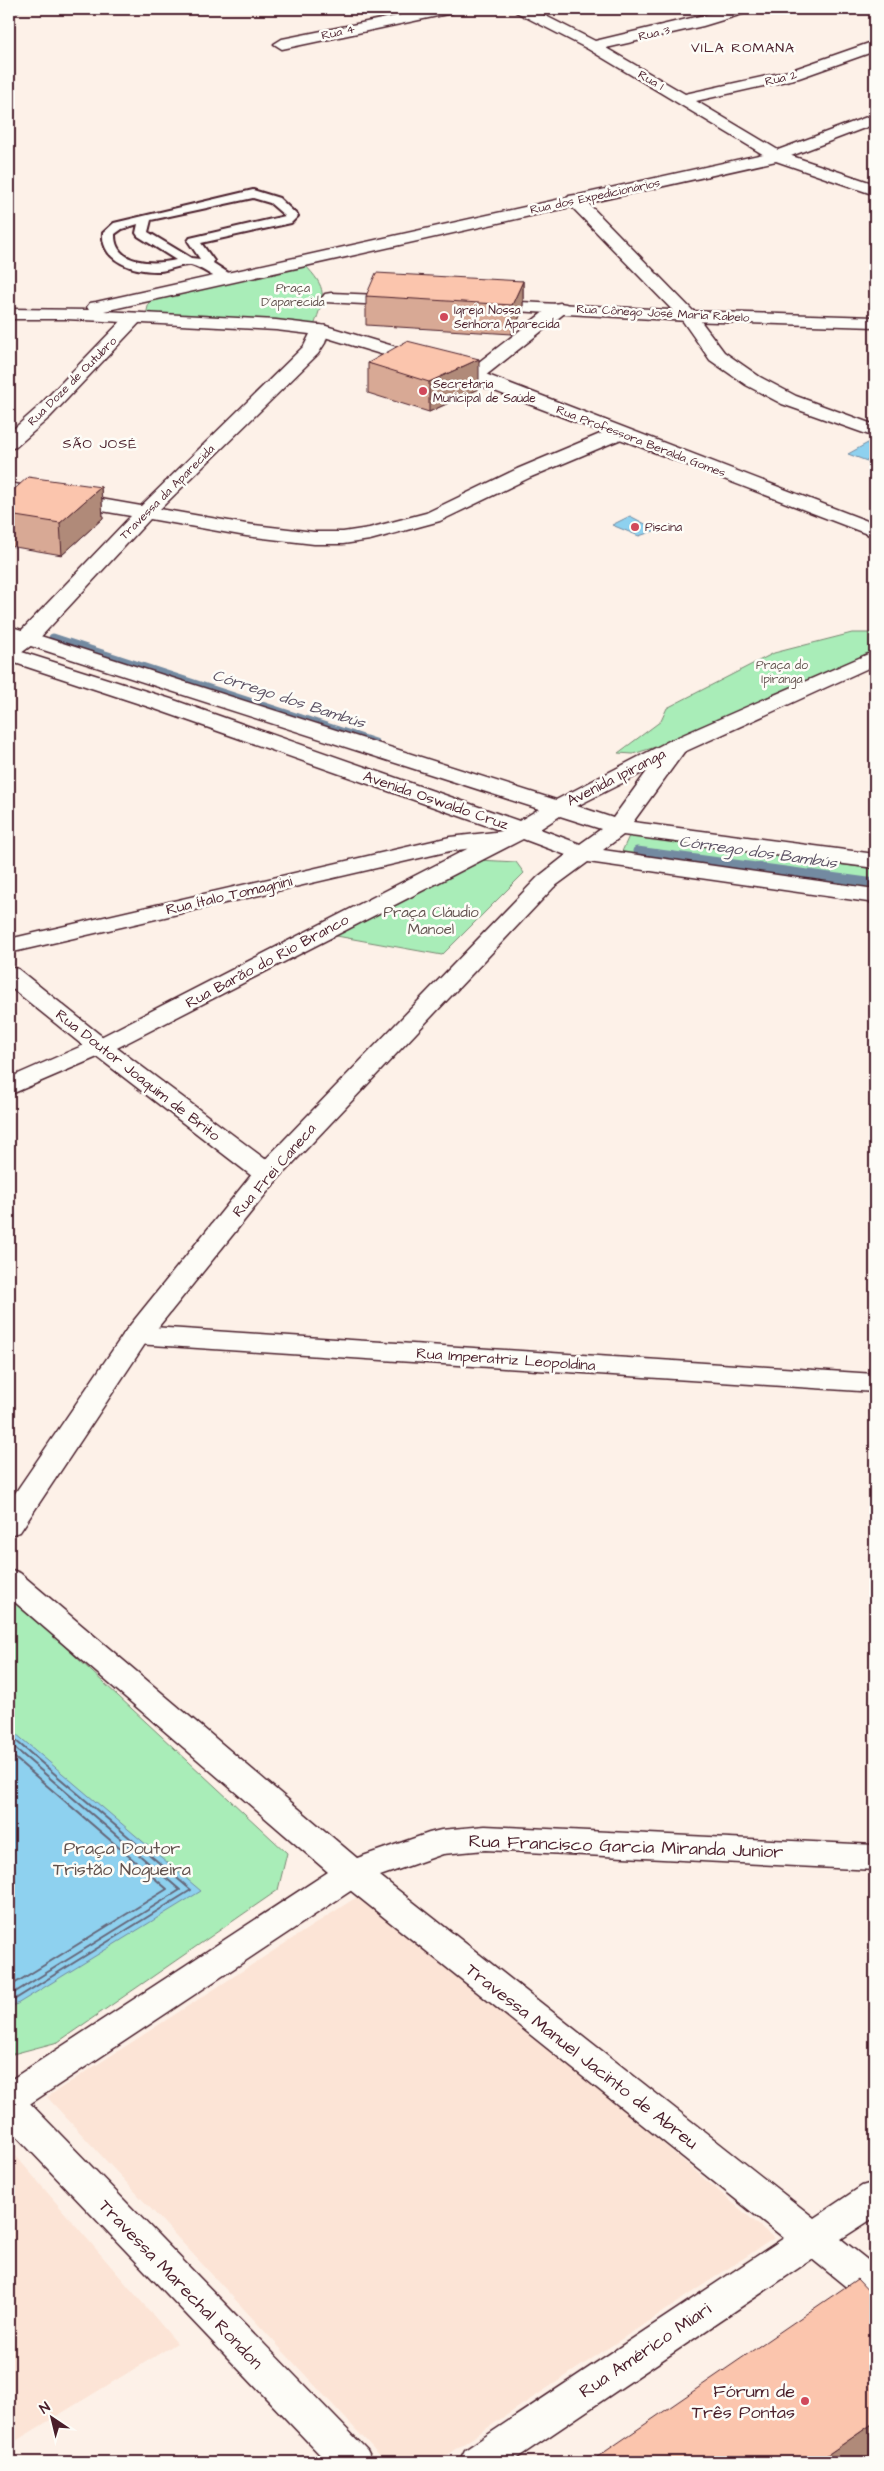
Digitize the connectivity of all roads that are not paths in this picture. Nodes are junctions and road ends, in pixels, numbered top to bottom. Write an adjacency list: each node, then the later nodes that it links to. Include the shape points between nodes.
1 (452, 9): 4 (street, Rua 4)
2 (521, 9): 5 (street, Rua 1)
3 (744, 9): 5 (street, Rua 3)
4 (282, 44)
5 (593, 46): 7 (street, Rua 1)
6 (875, 46): 7 (street, Rua 2, via 793,75)
7 (684, 99): 9 (street, Rua 1)
8 (875, 120): 9 (street, Rua dos Expedicionários)
9 (777, 156): 10 (street, Rua 1); 11 (street, Rua dos Expedicionários)
10 (875, 190)
11 (576, 200): 13 (street, Rua dos Expedicionários); 24 (street)
12 (145, 218): 14 (lane, via 142,232); 14 (lane, via 118,226 109,233 107,241 111,248 123,259 145,266); 15 (lane, via 253,194 276,199 292,216 278,223 194,240 208,260)
13 (311, 259): 16 (street); 17 (street)
14 (187, 261): 15 (lane)
15 (205, 264): 16 (lane)
16 (225, 277): 18 (street)
17 (328, 286): 19 (street); 27 (street, via 328,312)
18 (142, 296): 23 (street); 25 (street)
19 (421, 302)
20 (470, 304): 21 (street, Rua Cônego José Maria Rabelo)
21 (560, 308): 24 (street, Rua Cônego José Maria Rabelo); 28 (street)
22 (9, 314): 23 (street)
23 (66, 314): 25 (street)
24 (688, 316): 26 (street, Rua Cônego José Maria Rabelo); 29 (street, via 717,356 753,381 789,400)
25 (134, 318): 27 (street); 31 (street, Rua Doze de Outubro, via 43,413)
26 (875, 322)
27 (320, 330): 28 (street, Rua Professora Beralda Gomes); 33 (street, Travessa da Aparecida, via 311,350)
28 (473, 376): 30 (street, Rua Professora Beralda Gomes)
29 (875, 431)
30 (619, 433): 33 (street, via 524,473 433,517 370,534 314,538 246,530); 34 (street, Rua Professora Beralda Gomes)
31 (9, 443)
32 (9, 489): 33 (street)
33 (147, 512): 35 (street, Travessa da Aparecida)
34 (875, 531)
35 (18, 634): 36 (street, Travessa da Aparecida); 39 (street, Avenida Oswaldo Cruz)
36 (9, 653): 41 (street, Avenida Oswaldo Cruz, via 163,704)
37 (875, 657): 38 (street, Avenida Ipiranga)
38 (678, 746): 39 (street, Avenida Ipiranga); 40 (street, Avenida Ipiranga)
39 (555, 808): 40 (street, Avenida Oswaldo Cruz); 41 (street, Avenida Ipiranga)
40 (618, 827): 43 (street, Avenida Ipiranga); 44 (street, Avenida Oswaldo Cruz)
41 (513, 834): 42 (street, Rua Barão do Rio Branco); 43 (street, Avenida Oswaldo Cruz)
42 (460, 849): 46 (street, Rua Ítalo Tomagnini); 48 (street, Rua Barão do Rio Branco)
43 (584, 854): 45 (street, Avenida Oswaldo Cruz); 50 (street, Rua Frei Caneca, via 546,882)
44 (875, 860)
45 (875, 896)
46 (9, 946)
47 (9, 974): 48 (street, Rua Doutor Joaquim de Brito)
48 (100, 1047): 49 (street, Rua Barão do Rio Branco); 50 (street, Rua Doutor Joaquim de Brito)
49 (9, 1087)
50 (267, 1174): 51 (street, Rua Frei Caneca)
51 (136, 1335): 52 (street, Rua Imperatriz Leopoldina); 53 (street, Rua Frei Caneca)
52 (875, 1383)
53 (9, 1525)
54 (11, 1586): 56 (street)
55 (875, 1857): 56 (street, Rua Francisco Garcia Miranda Junior, via 485,1838 441,1842)
56 (352, 1873): 57 (street); 60 (street, Travessa Manuel Jacinto de Abreu)
57 (9, 2099)
58 (9, 2105): 62 (street, Travessa Marechal Rondon)
59 (875, 2197): 60 (street, Rua Américo Miari)
60 (812, 2239): 61 (street, Travessa Manuel Jacinto de Abreu); 63 (street, Rua Américo Miari)
61 (875, 2288)
62 (353, 2462)
63 (479, 2462)

